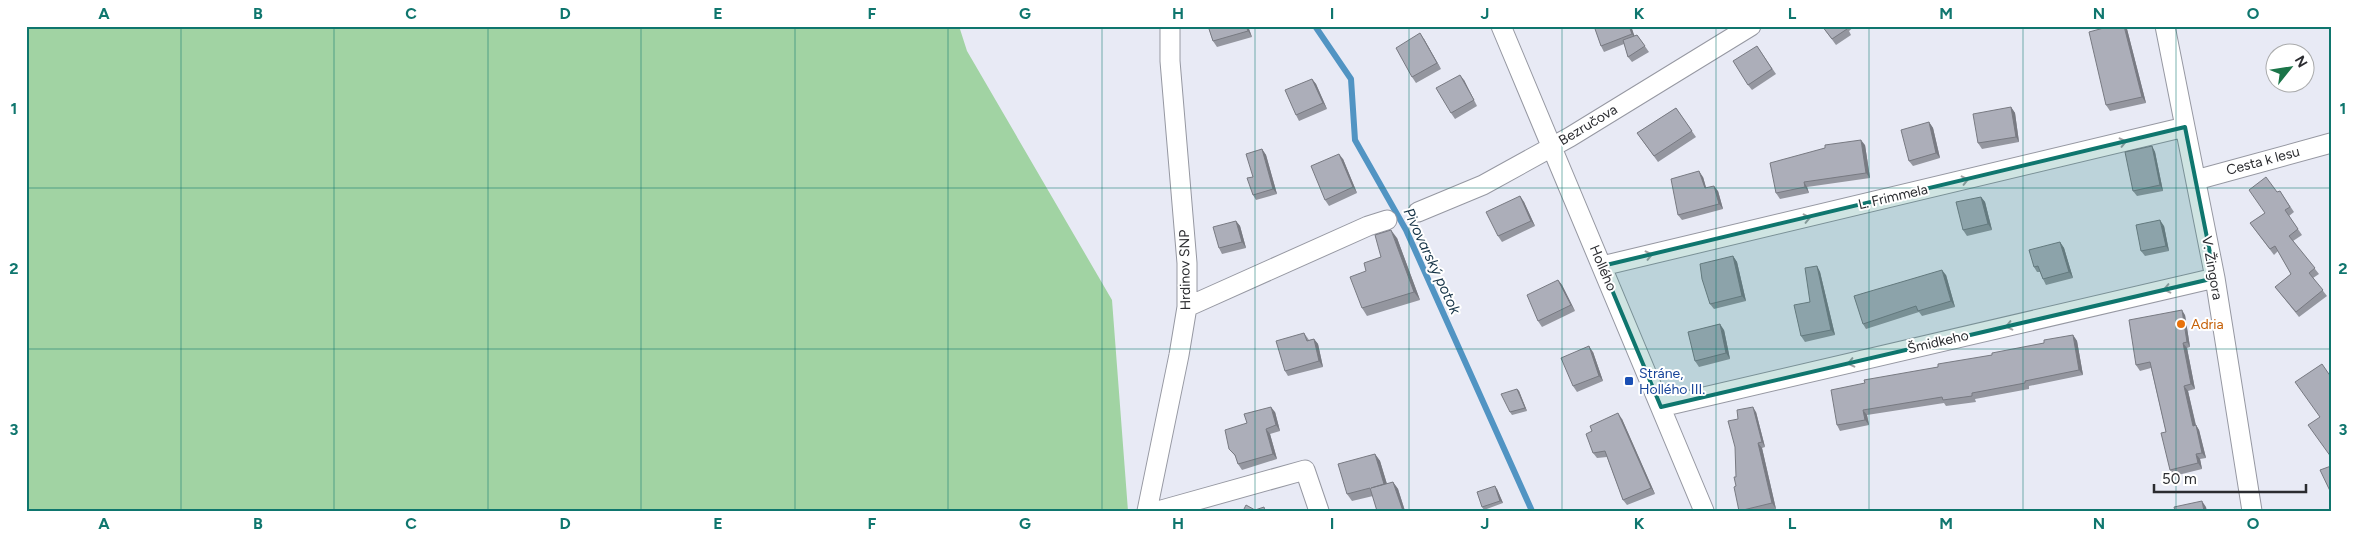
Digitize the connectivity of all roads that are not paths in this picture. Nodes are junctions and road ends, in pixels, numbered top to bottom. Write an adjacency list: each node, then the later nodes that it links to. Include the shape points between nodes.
1 (1170, 26): 13 (street, Hrdinov SNP, via 1170,61 1187,262)
2 (1501, 26): 7 (street, Hollého)
3 (1751, 26): 7 (street, Bezručova)
4 (2165, 26): 5 (street, V. Žingora)
5 (2185, 127): 8 (street, V. Žingora); 11 (street, L. Frimmela, one-way to 5)
6 (2331, 143): 8 (street, Cesta k lesu)
7 (1552, 146): 9 (street, Bezručova, via 1484,184); 11 (street, Hollého)
8 (2196, 180): 12 (street, V. Žingora)
9 (1418, 212)
10 (1387, 220): 13 (street)
11 (1602, 266): 14 (street, Hollého)
12 (2215, 278): 14 (street, Šmidkeho, one-way to 14); 19 (street, V. Žingora)
13 (1187, 307): 15 (street, Hrdinov SNP)
14 (1661, 407): 18 (street, Hollého)
15 (1147, 511)
16 (1158, 511): 17 (street, via 1305,470)
17 (1319, 511)
18 (1704, 511)
19 (2252, 511)

